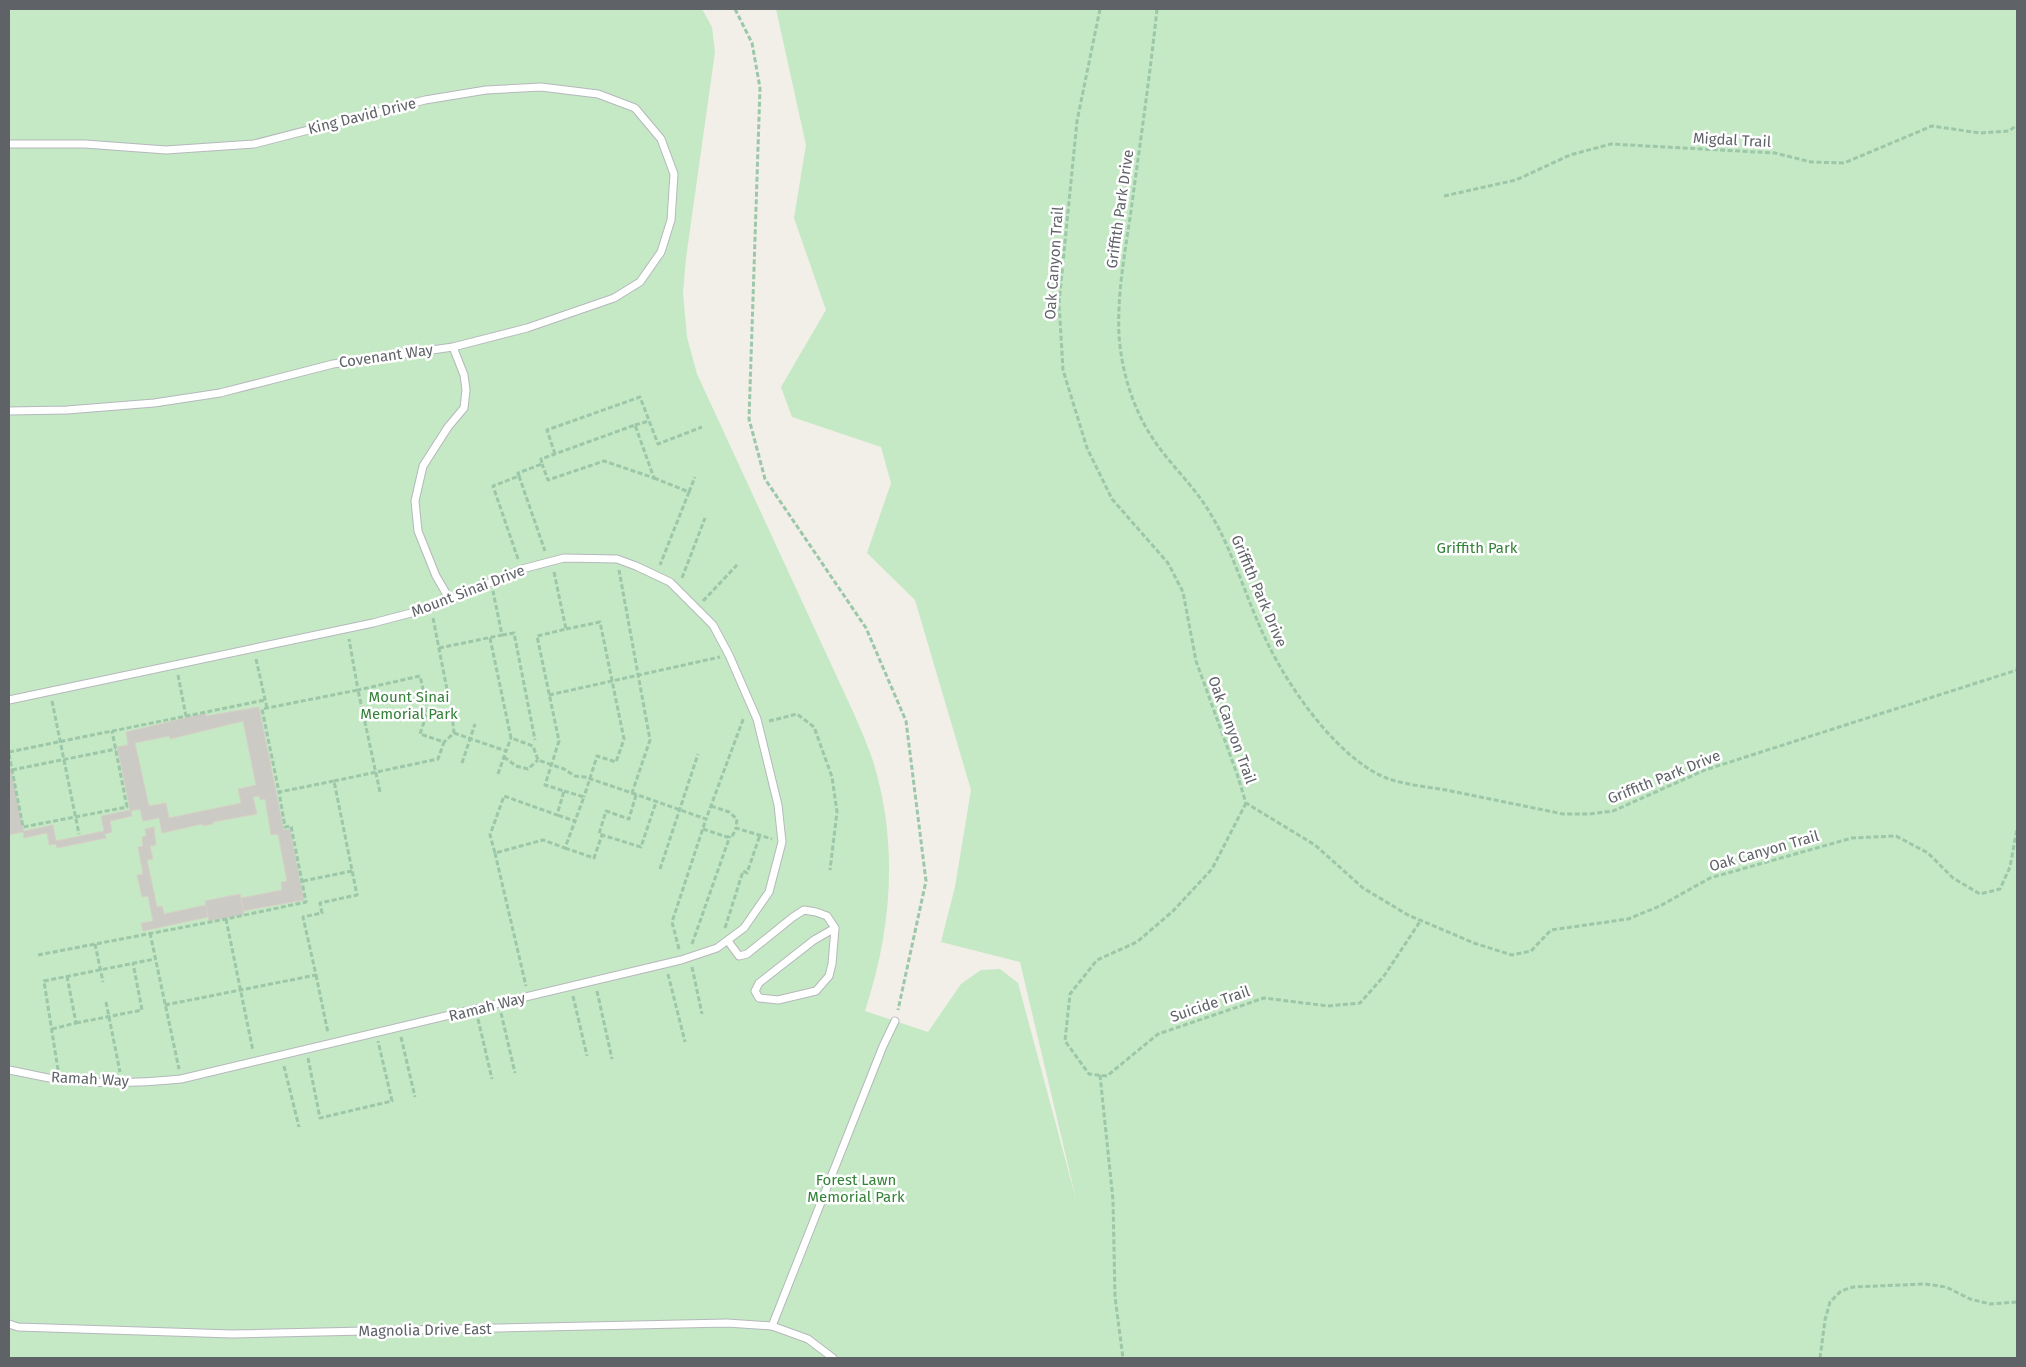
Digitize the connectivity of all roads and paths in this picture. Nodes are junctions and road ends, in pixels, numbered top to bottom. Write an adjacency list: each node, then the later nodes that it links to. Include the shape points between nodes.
1 (735, 9): 127 (path, via 752,44 760,88 749,419 765,479 866,628 906,722 926,880)
2 (1100, 9): 80 (path, Oak Canyon Trail, via 1076,130 1060,303 1063,370 1087,448 1112,499 1168,563 1183,592 1196,661)
3 (1157, 9): 38 (path, Griffith Park Drive, via 1120,289 1119,335 1124,368 1149,434 1190,484 1226,542 1269,648 1293,688 1351,756 1389,779 1563,814 1613,811 1705,770)
4 (2017, 125): 7 (path, Migdal Trail, via 2009,131 1980,132 1932,126 1844,163 1811,162 1775,153 1611,144 1570,155 1516,180)
5 (9, 144): 6 (lane, King David Drive, via 85,144 166,150 254,144 425,100 486,90 542,87 598,94 635,108 661,140)
6 (674, 174): 8 (lane, Covenant Way, via 669,228 661,252 640,282 614,298 536,325)
7 (1444, 196)
8 (453, 347): 9 (lane, Covenant Way, via 333,364 220,393 154,403); 27 (lane, via 464,375 464,408 423,466 416,501 418,531 436,576)
9 (9, 411)
10 (649, 420): 11 (path); 12 (path, via 658,444); 13 (path, via 640,397 547,430)
11 (635, 425): 13 (path); 16 (path)
12 (702, 427)
13 (555, 454): 14 (path, via 541,459)
14 (542, 464): 15 (path, via 518,472); 16 (path, via 548,480 604,461)
15 (519, 476): 21 (path); 23 (path, via 493,486)
16 (654, 478): 18 (path)
17 (695, 478): 18 (path)
18 (689, 492): 24 (path)
19 (705, 518): 26 (path)
20 (617, 559): 21 (lane, Mount Sinai Drive, via 564,558); 24 (lane, Mount Sinai Drive); 39 (path)
21 (550, 562): 23 (lane, Mount Sinai Drive); 31 (path)
22 (737, 565): 29 (path)
23 (522, 569): 25 (lane, Mount Sinai Drive)
24 (656, 575): 26 (lane, Mount Sinai Drive)
25 (491, 581): 27 (lane, Mount Sinai Drive); 32 (path)
26 (677, 589): 29 (lane, Mount Sinai Drive)
27 (450, 600): 28 (lane, Mount Sinai Drive)
28 (430, 608): 30 (lane, Mount Sinai Drive); 34 (path)
29 (696, 608): 36 (lane, Mount Sinai Drive, via 713,625)
30 (348, 629): 35 (lane, Mount Sinai Drive); 41 (path)
31 (566, 629): 40 (path, via 600,622); 43 (path, via 537,636)
32 (502, 635): 33 (path); 57 (path, via 514,633)
33 (490, 638): 34 (path); 55 (path)
34 (439, 648): 50 (path)
35 (254, 649): 37 (lane, Mount Sinai Drive); 45 (path)
36 (729, 655): 39 (path); 46 (lane, Mount Sinai Drive)
37 (176, 665): 42 (lane, Mount Sinai Drive); 49 (path)
38 (2017, 670)
39 (637, 676): 40 (path); 77 (path, via 650,740)
40 (612, 681): 43 (path); 72 (path, via 624,739 616,762 597,756)
41 (358, 690): 47 (path); 48 (path, via 420,676); 70 (path)
42 (50, 691): 44 (lane, Mount Sinai Drive); 58 (path)
43 (549, 695): 68 (path, via 559,741)
44 (9, 700)
45 (265, 700): 47 (path); 49 (path)
46 (750, 702): 52 (lane, Mount Sinai Drive); 81 (path)
47 (267, 708): 75 (path, via 262,709)
48 (428, 710): 50 (path); 59 (path, via 420,734)
49 (186, 716): 53 (path)
50 (453, 720): 54 (path)
51 (475, 724): 56 (path)
52 (758, 724): 94 (lane, Ramah Way, via 778,805); 98 (path, via 798,714 814,727 832,777 837,812)
53 (112, 732): 58 (path); 60 (path)
54 (454, 733): 56 (path); 59 (path)
55 (511, 738): 61 (path); 66 (path, via 534,746)
56 (470, 739): 61 (path); 67 (path)
57 (535, 740)
58 (60, 742): 62 (path); 65 (path)
59 (444, 742): 70 (path, via 438,759)
60 (116, 749): 65 (path); 84 (path, via 127,807)
61 (506, 751): 64 (path)
62 (9, 753): 69 (path)
63 (698, 754): 82 (path)
64 (504, 757): 66 (path, via 516,766 528,769); 71 (path)
65 (64, 758): 69 (path); 84 (path)
66 (538, 760): 68 (path)
67 (462, 763)
68 (551, 765): 72 (path); 74 (path, via 545,785)
69 (12, 770): 84 (path, via 23,827)
70 (376, 772): 73 (path); 76 (path)
71 (498, 774)
72 (590, 780): 77 (path); 78 (path)
73 (334, 781): 75 (path); 99 (path)
74 (564, 791): 78 (path); 83 (path)
75 (279, 792): 100 (path, via 285,827 292,826)
76 (380, 792)
77 (634, 794): 79 (path); 91 (path, via 629,819 606,811 598,834)
78 (584, 797): 86 (path)
79 (656, 802): 82 (path); 91 (path, via 641,847)
80 (1246, 803): 102 (path, Oak Canyon Trail, via 1315,845 1363,888); 141 (path, via 1212,869 1173,911 1137,942 1097,960 1070,994 1065,1041 1089,1074)
81 (711, 806): 85 (path); 87 (path, via 729,812 737,819)
82 (680, 810): 85 (path); 97 (path)
83 (557, 815): 86 (path); 96 (path, via 504,796 490,836)
84 (76, 817): 90 (path)
85 (706, 819): 88 (path)
86 (575, 821): 95 (path)
87 (736, 828): 92 (path); 93 (path)
88 (703, 829): 93 (path); 110 (path, via 672,922)
89 (2017, 830): 102 (path, Oak Canyon Trail, via 2010,867 2000,889 1980,894 1954,878 1928,853 1896,836 1852,838 1710,878 1660,906 1628,919 1551,930 1531,951 1512,955)
90 (79, 834)
91 (602, 835): 95 (path, via 594,858)
92 (760, 835): 94 (path); 105 (path, via 747,873 743,871 725,929)
93 (730, 836): 108 (path)
94 (782, 842): 105 (lane, Ramah Way, via 769,892 744,928)
95 (565, 848): 96 (path, via 543,840)
96 (495, 853): 120 (path)
97 (660, 869)
98 (830, 870)
99 (352, 871): 100 (path); 114 (path, via 357,895 320,903 322,913 303,917)
100 (302, 881): 101 (path, via 306,902)
101 (226, 919): 104 (path); 119 (path)
102 (1420, 920): 141 (path, Suicide Trail, via 1384,976 1360,1003 1328,1006 1264,998 1158,1034 1107,1076)
103 (834, 928): 103 (lane, via 831,970 816,991 778,1000 759,998 755,991 759,983); 105 (lane, via 827,916 804,910 747,954 739,956)
104 (150, 933): 106 (path); 109 (path)
105 (728, 941): 108 (lane, Ramah Way)
106 (95, 944): 107 (path); 113 (path)
107 (38, 955)
108 (689, 957): 110 (lane, Ramah Way); 125 (path)
109 (155, 959): 111 (path); 123 (path)
110 (681, 960): 112 (lane, Ramah Way)
111 (133, 963): 113 (path); 126 (path, via 142,1010)
112 (666, 964): 116 (lane, Ramah Way); 132 (path)
113 (101, 969): 115 (path); 117 (path)
114 (316, 975): 119 (path); 133 (path)
115 (66, 976): 128 (path); 130 (path, via 44,981)
116 (595, 981): 118 (lane, Ramah Way); 137 (path)
117 (103, 982)
118 (571, 987): 120 (lane, Ramah Way); 136 (path)
119 (241, 989): 123 (path); 138 (path)
120 (528, 997): 122 (lane, Ramah Way)
121 (106, 1002): 126 (path)
122 (498, 1004): 124 (lane, Ramah Way); 140 (path)
123 (165, 1005): 142 (path)
124 (476, 1010): 129 (lane, Ramah Way); 143 (path)
125 (702, 1014)
126 (109, 1017): 128 (path); 145 (path)
127 (895, 1021): 150 (lane)
128 (76, 1023): 130 (path)
129 (399, 1028): 131 (lane, Ramah Way); 146 (path)
130 (52, 1029): 144 (path)
131 (376, 1034): 133 (lane, Ramah Way); 134 (path, via 392,1101 338,1114 320,1118)
132 (684, 1042)
133 (330, 1044): 134 (lane, Ramah Way)
134 (306, 1050): 135 (lane, Ramah Way)
135 (282, 1056): 138 (lane, Ramah Way); 147 (path)
136 (587, 1056)
137 (612, 1059)
138 (255, 1063): 142 (lane, Ramah Way)
139 (9, 1070): 144 (lane, Ramah Way)
140 (515, 1073)
141 (1100, 1075): 152 (path, via 1113,1200 1115,1297)
142 (181, 1079): 145 (lane, Ramah Way)
143 (492, 1079)
144 (60, 1080): 145 (lane, Ramah Way)
145 (122, 1082)
146 (415, 1097)
147 (299, 1127)
148 (2017, 1302): 153 (path, via 1990,1304 1970,1299 1946,1287 1925,1284 1853,1287 1841,1291 1830,1302)
149 (9, 1324): 150 (lane, Magnolia Drive East, via 18,1327 232,1334 717,1324)
150 (772, 1326): 151 (lane, Magnolia Drive East, via 808,1339)
151 (833, 1358)
152 (1123, 1358)
153 (1820, 1358)

